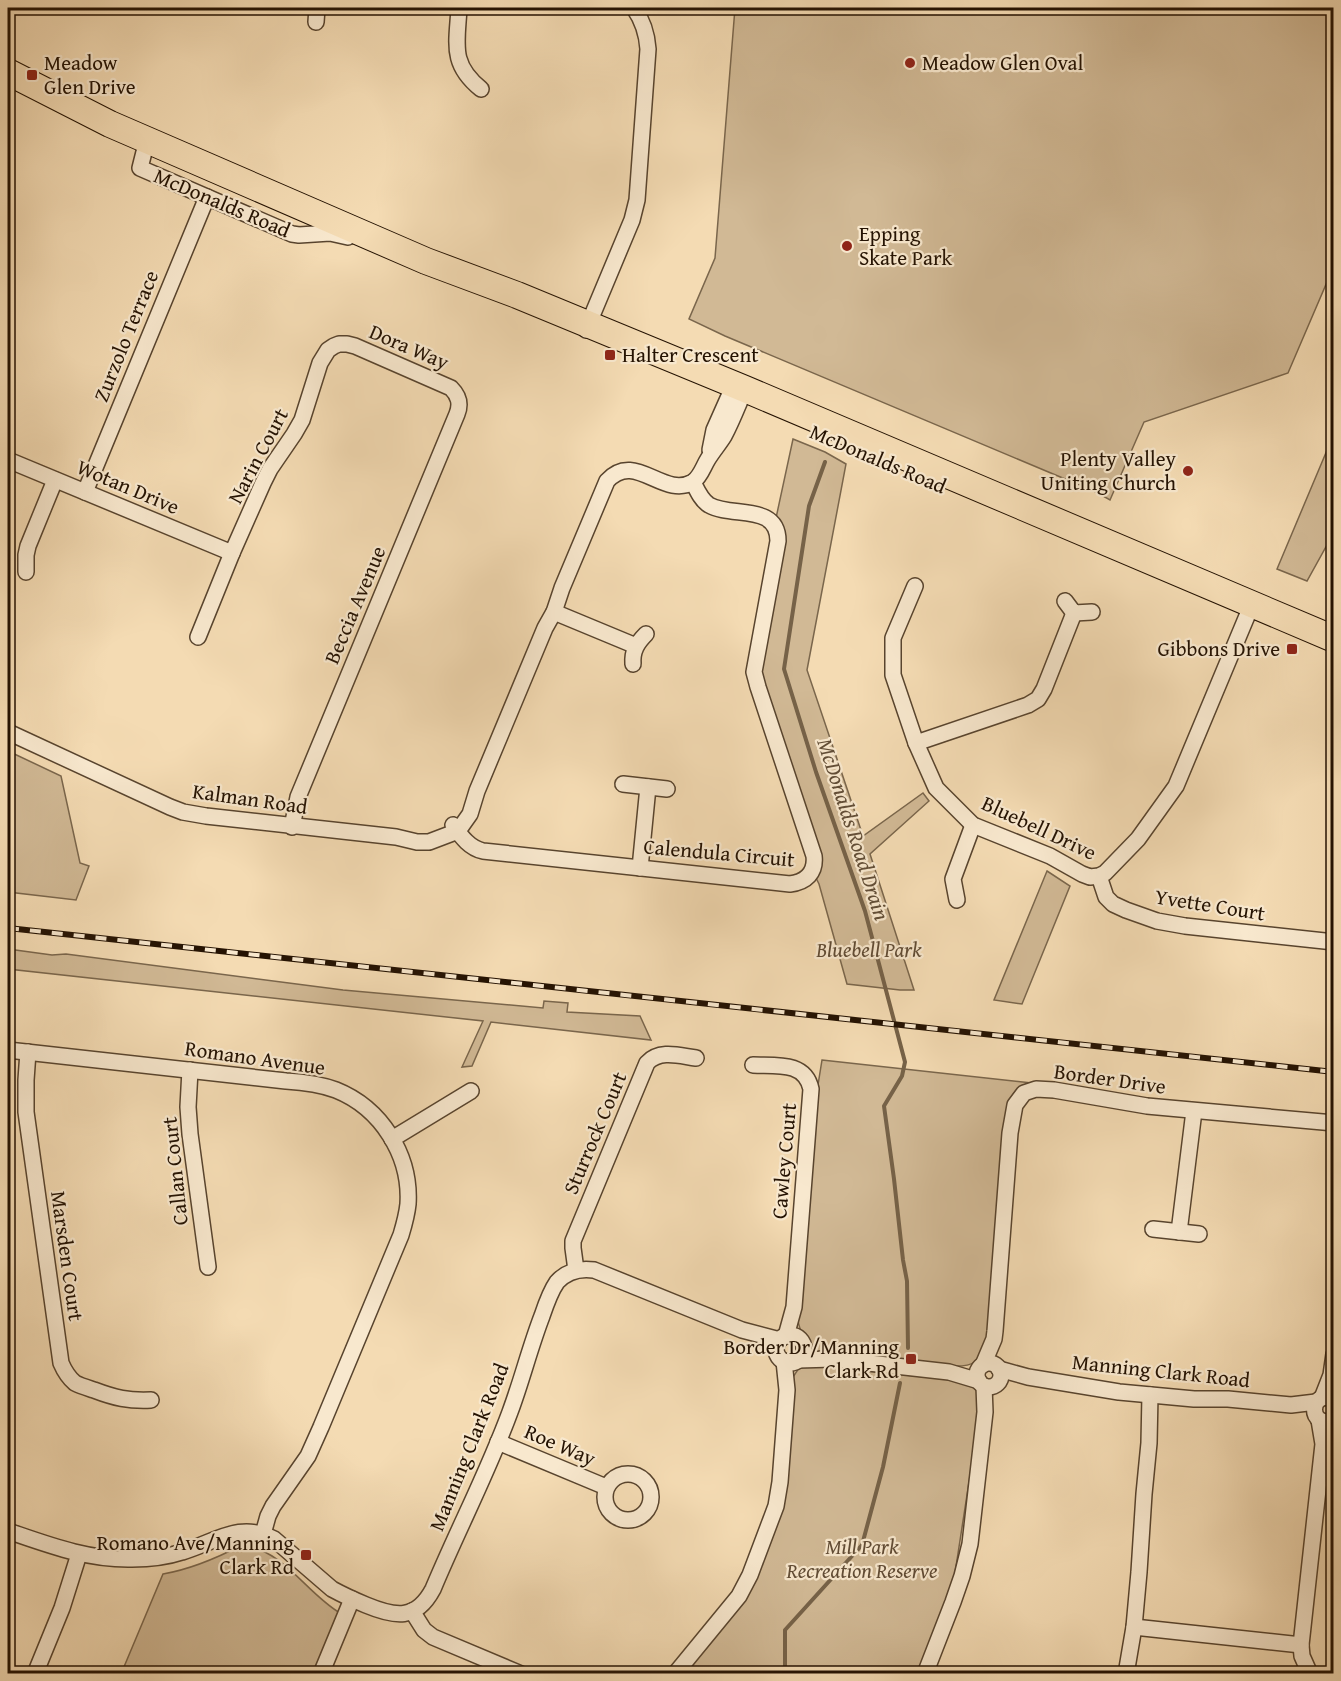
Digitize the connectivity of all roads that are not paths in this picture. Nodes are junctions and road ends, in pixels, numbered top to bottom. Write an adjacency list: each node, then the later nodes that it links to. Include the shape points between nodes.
1 (459, 8): 5 (street, via 459,63)
2 (634, 8): 10 (street, via 644,26 648,49 636,209)
3 (8, 72): 6 (main road, McDonalds Road)
4 (8, 84): 6 (main road, McDonalds Road)
5 (482, 89)
6 (110, 124): 7 (main road, McDonalds Road)
7 (147, 140): 8 (street, McDonalds Road, via 140,168); 9 (main road, McDonalds Road)
8 (207, 197): 9 (street, McDonalds Road, via 292,234 330,233); 17 (street, Zurzolo Terrace)
9 (414, 256): 10 (main road, McDonalds Road, via 514,304)
10 (586, 330): 12 (main road, McDonalds Road)
11 (334, 346): 13 (street, Dora Way, via 355,346 447,386); 18 (street, Narin Court, via 320,363 299,427 270,469)
12 (737, 393): 16 (street, via 724,435); 23 (main road, McDonalds Road); 26 (main road, McDonalds Road)
13 (459, 401): 36 (street, Beccia Avenue, via 457,414 298,797)
14 (8, 460): 15 (street, Wotan Drive)
15 (55, 480): 17 (street, Wotan Drive); 19 (street, via 28,546)
16 (693, 482): 21 (street, via 671,485 626,470 610,477); 38 (street, Calendula Circuit, via 708,504 766,518 777,529 754,672 814,864 807,878 790,884)
17 (85, 492): 18 (street, Wotan Drive)
18 (232, 553): 25 (street, Narin Court)
19 (26, 572)
20 (915, 586): 31 (street, Bluebell Drive, via 893,638 893,675)
21 (554, 612): 27 (street); 37 (street, via 470,814)
22 (1092, 612): 31 (street, via 1070,607 1038,699)
23 (1246, 616): 28 (main road, McDonalds Road); 39 (street, via 1176,786 1138,839)
24 (646, 634): 27 (street)
25 (198, 637)
26 (1334, 639)
27 (636, 646): 29 (street)
28 (1334, 652)
29 (633, 664)
30 (8, 732): 36 (street, Kalman Road, via 183,812)
31 (916, 743): 35 (street, Bluebell Drive, via 936,788)
32 (622, 784): 33 (street)
33 (648, 787): 34 (street); 38 (street)
34 (667, 789)
35 (973, 825): 39 (street, Bluebell Drive, via 1050,856 1082,874); 40 (street, via 953,879)
36 (292, 827): 37 (street, Kalman Road, via 396,837)
37 (455, 827): 38 (street, Calendula Circuit, via 477,850)
38 (640, 868)
39 (1099, 876): 41 (street, Yvette Court, via 1106,897 1113,904 1157,921)
40 (957, 900)
41 (1334, 942)
42 (8, 1050): 43 (street, Romano Avenue)
43 (28, 1053): 46 (street, Romano Avenue); 60 (street, Marsden Court, via 26,1112 61,1363 70,1377 83,1386 117,1399)
44 (696, 1058): 55 (street, Sturrock Court, via 663,1054 648,1063 573,1241)
45 (753, 1065): 56 (street, Cawley Court, via 801,1071 811,1089)
46 (190, 1070): 50 (street, Romano Avenue, via 310,1083 336,1090 374,1114); 54 (street, Callan Court, via 190,1134)
47 (471, 1091): 50 (street)
48 (1194, 1111): 49 (street, Border Drive); 52 (street); 58 (street, Border Drive, via 1054,1090 1030,1090 1018,1099 1012,1115 1007,1163)
49 (1334, 1123)
50 (392, 1139): 65 (street, Romano Avenue, via 406,1176 408,1204 401,1235 308,1456 288,1484 266,1501)
51 (1153, 1229): 52 (street)
52 (1179, 1232): 53 (street)
53 (1199, 1234)
54 (208, 1267)
55 (576, 1270): 56 (street, Manning Clark Road, via 603,1272); 62 (street, Manning Clark Road, via 562,1278 548,1300)
56 (790, 1349): 58 (street, Manning Clark Road, via 833,1359); 74 (street, Cawley Court, via 776,1506 739,1596)
57 (1334, 1354): 61 (street)
58 (990, 1375): 59 (street, Manning Clark Road); 75 (street, via 966,1563)
59 (1155, 1395): 61 (street, Manning Clark Road); 69 (street)
60 (151, 1400)
61 (1325, 1409): 70 (street)
62 (498, 1442): 63 (street, Roe Way); 68 (street, Manning Clark Road, via 433,1588)
63 (606, 1487)
64 (8, 1531): 66 (street)
65 (258, 1533): 66 (street, via 226,1534 206,1544 154,1558); 67 (street, via 280,1544 332,1589)
66 (78, 1554): 71 (street, via 62,1608)
67 (351, 1599): 68 (street, via 391,1614); 72 (street)
68 (412, 1611): 73 (street, via 433,1637)
69 (1134, 1627): 70 (street); 76 (street)
70 (1301, 1645): 77 (street)
71 (35, 1674)
72 (321, 1674)
73 (521, 1674)
74 (675, 1674)
75 (925, 1674)
76 (1126, 1674)
77 (1310, 1674)

